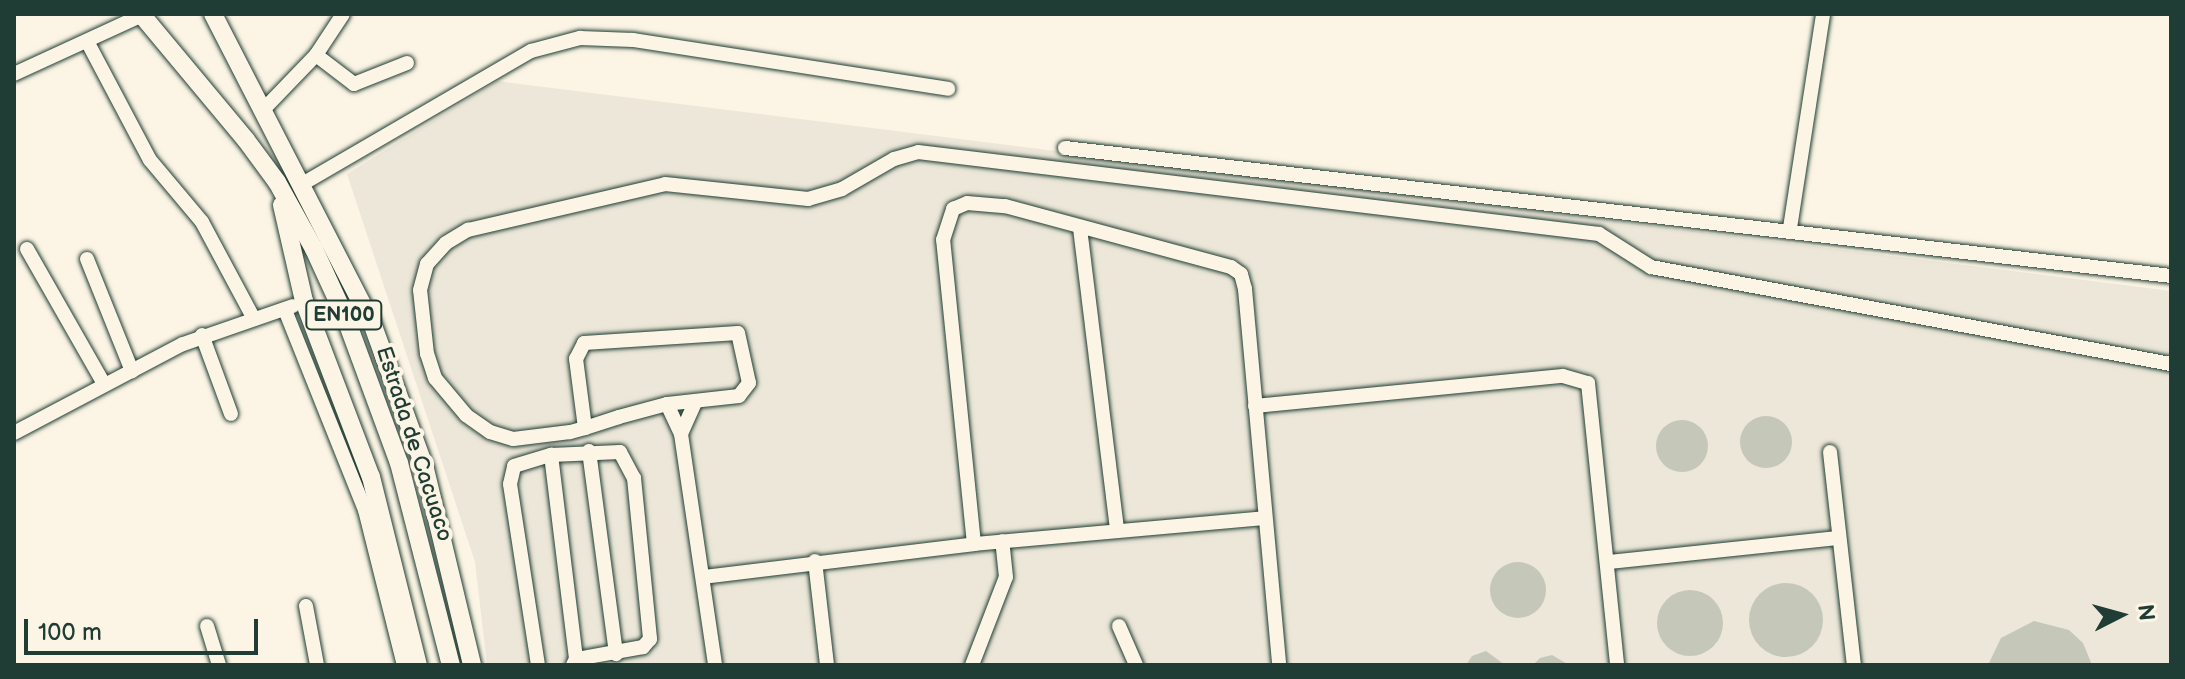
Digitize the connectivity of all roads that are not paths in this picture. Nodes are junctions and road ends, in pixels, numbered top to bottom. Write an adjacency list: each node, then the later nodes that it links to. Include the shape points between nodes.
1 (213, 14): 10 (main road, Estrada de Cacuaco / EN100)
2 (343, 14): 6 (street)
3 (1823, 14): 15 (street)
4 (141, 15): 5 (street); 12 (main road, Estrada de Cacuaco / EN100)
5 (88, 43): 8 (street); 21 (street, via 150,160 202,222)
6 (316, 55): 7 (street, via 354,84); 10 (street)
7 (407, 63)
8 (14, 74)
9 (948, 89): 13 (street, via 633,40 580,38 531,51)
10 (263, 110): 13 (main road, Estrada de Cacuaco / EN100)
11 (1065, 148): 15 (street)
12 (277, 182): 19 (main road); 53 (main road, Estrada de Cacuaco / EN100, via 346,319 373,389 421,535)
13 (304, 183): 54 (main road, Estrada de Cacuaco / EN100, via 372,323 409,420 440,520)
14 (1080, 228): 28 (street, via 1207,258 1241,274); 37 (street); 40 (street, via 1005,206 967,203 953,209 945,223)
15 (1790, 228): 18 (street)
16 (27, 249): 25 (street)
17 (87, 259): 24 (street)
18 (2171, 276)
19 (304, 301): 20 (street); 52 (main road, via 371,477)
20 (285, 310): 21 (street); 51 (street, via 365,510)
21 (254, 319): 22 (street)
22 (202, 335): 24 (street); 29 (street)
23 (2171, 364): 30 (street, via 1651,267 1599,234 928,152 894,159 825,196 788,200 698,185 651,186 468,230 446,243 427,264 420,290 435,378 466,415 490,432 513,439)
24 (132, 371): 25 (street)
25 (104, 384): 31 (street)
26 (696, 401): 27 (street); 30 (street, via 746,392 749,383 738,333 592,340 576,359); 32 (street)
27 (667, 404): 30 (street); 32 (street)
28 (1255, 406): 36 (street); 42 (street, via 1581,379 1592,393)
29 (231, 414)
30 (585, 428)
31 (14, 433)
32 (681, 434): 43 (street)
33 (589, 451): 35 (street); 47 (street); 47 (street, via 620,452 634,478 652,626 643,647)
34 (1830, 452): 38 (street)
35 (551, 455): 48 (street); 55 (street, via 524,461 510,476)
36 (1263, 518): 37 (street); 60 (street)
37 (1117, 531): 39 (street)
38 (1838, 538): 42 (street); 62 (street)
39 (1002, 541): 40 (street); 58 (street, via 1006,577)
40 (974, 544): 41 (street)
41 (815, 561): 43 (street); 57 (street)
42 (1609, 562): 61 (street)
43 (703, 577): 56 (street)
44 (306, 606): 50 (street)
45 (207, 626): 49 (street)
46 (1119, 626): 59 (street)
47 (616, 654): 48 (street)
48 (575, 662)
49 (219, 665)
50 (317, 665)
51 (404, 665)
52 (418, 665)
53 (451, 665)
54 (472, 665)
55 (538, 665)
56 (715, 665)
57 (827, 665)
58 (972, 665)
59 (1136, 665)
60 (1279, 665)
61 (1617, 665)
62 (1854, 665)

